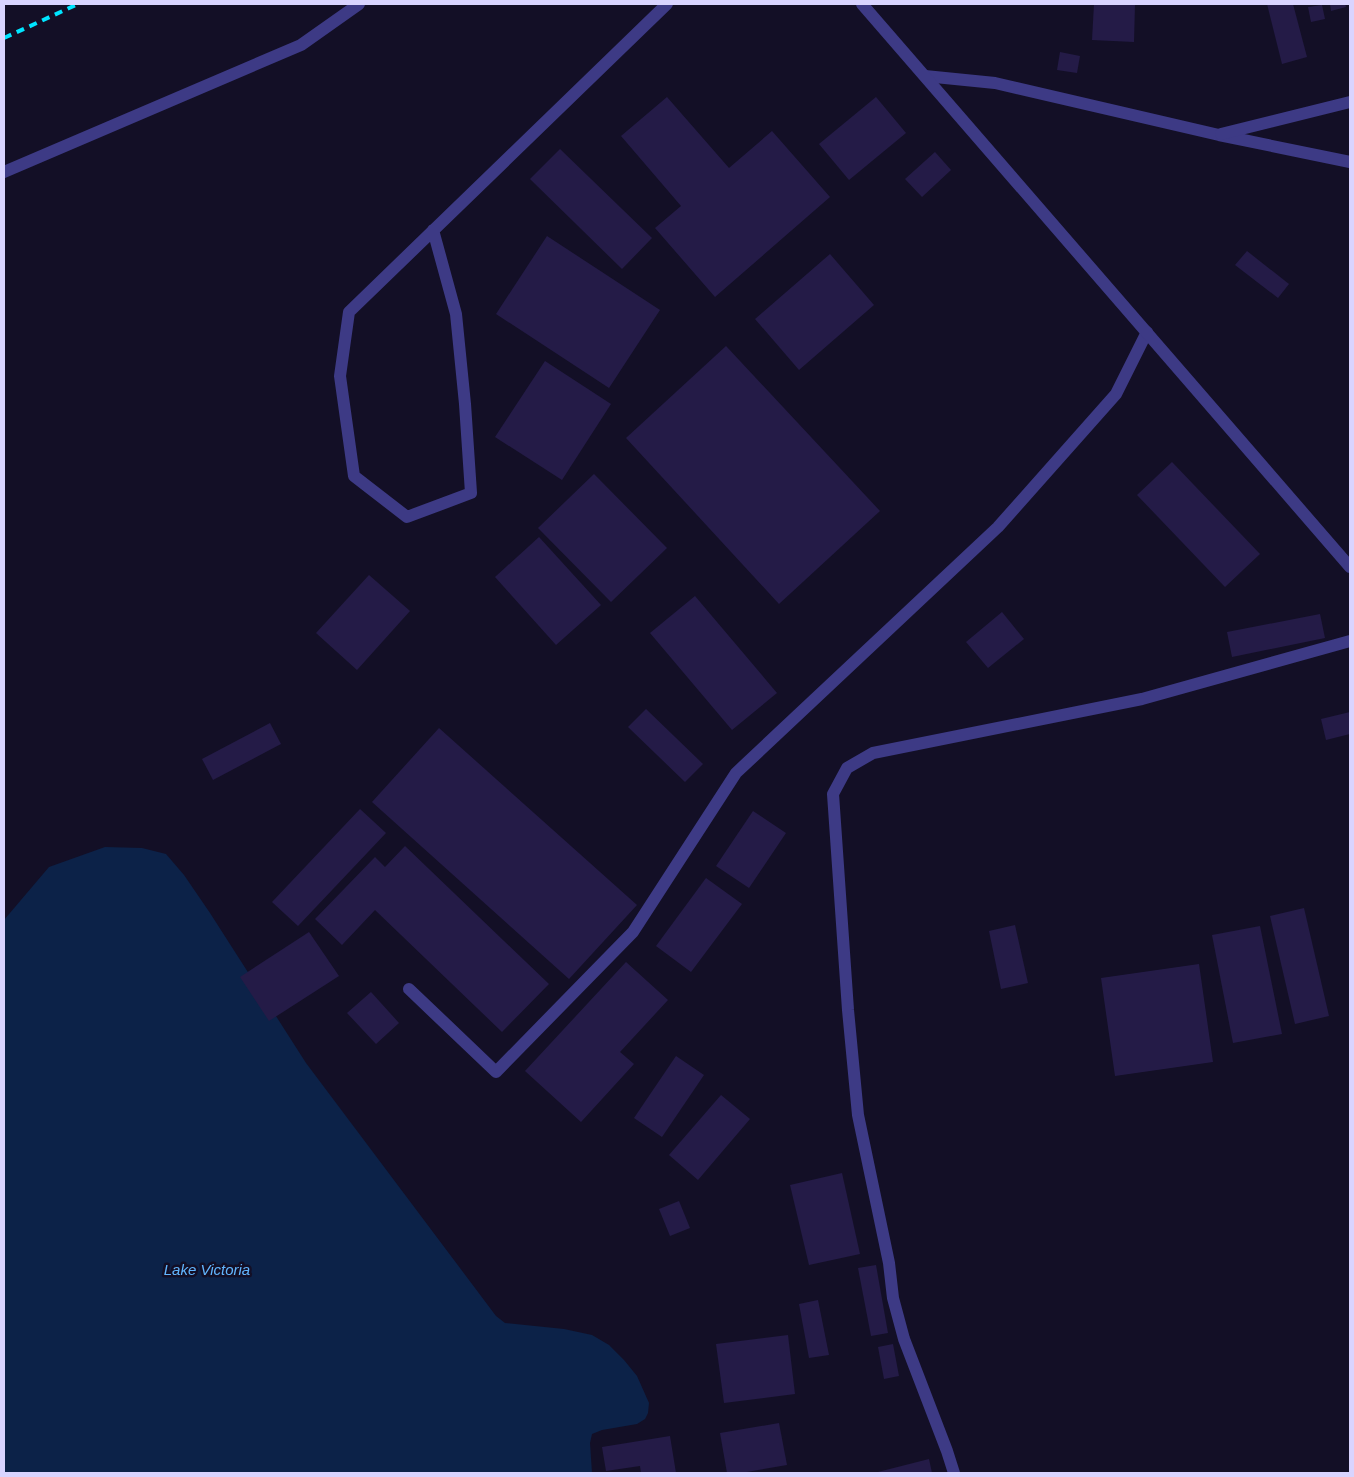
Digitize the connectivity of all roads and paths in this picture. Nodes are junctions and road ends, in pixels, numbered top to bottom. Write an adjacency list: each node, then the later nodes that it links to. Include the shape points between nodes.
1 (359, 4): 8 (street, via 301,45)
2 (667, 4): 9 (street)
3 (862, 4): 4 (street)
4 (924, 76): 6 (street, via 995,83); 10 (street)
5 (1350, 102): 6 (street)
6 (1219, 135): 7 (street)
7 (1350, 162)
8 (4, 172)
9 (433, 230): 9 (street, via 348,312 340,376 354,476 407,517 471,493 456,314)
10 (1147, 332): 11 (street); 13 (street, via 1116,394 998,527 736,773 633,932 496,1072)
11 (1350, 567)
12 (1350, 641): 14 (street, via 1142,699 873,753 847,768 833,794 858,1115 889,1263 893,1298 904,1339)
13 (409, 989)
14 (954, 1473)

